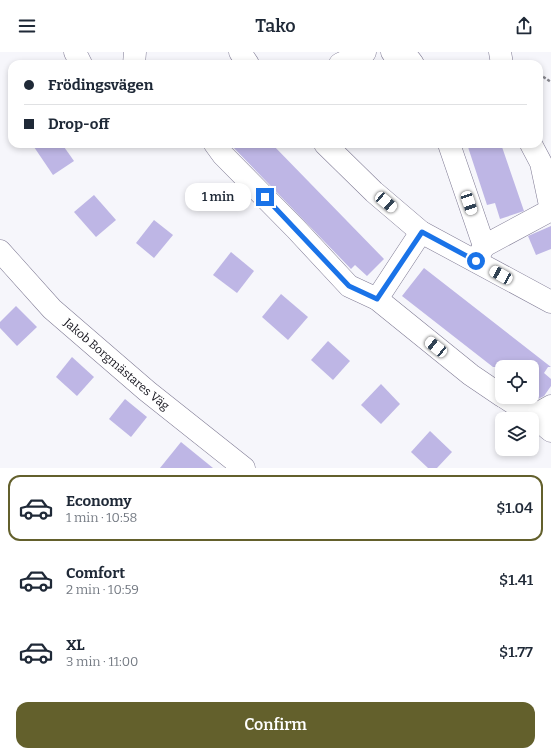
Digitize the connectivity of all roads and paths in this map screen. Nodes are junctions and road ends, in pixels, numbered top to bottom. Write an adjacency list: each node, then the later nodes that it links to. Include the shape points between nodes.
1 (365, 52): 3 (street)
2 (392, 52): 4 (street)
3 (348, 60)
4 (410, 60)
5 (218, 148): 13 (street, via 349,286)
6 (329, 148): 10 (street, via 374,192)
7 (450, 148): 12 (street)
8 (533, 148): 9 (street, via 541,163)
9 (551, 210): 12 (street)
10 (422, 232): 12 (street); 13 (street)
11 (0, 251): 19 (street, Jakob Borgmästares Väg, via 52,309 147,392)
12 (480, 254): 14 (street)
13 (377, 299): 15 (street, via 471,375)
14 (551, 302)
15 (495, 391)
16 (524, 404): 17 (street)
17 (542, 411): 18 (street)
18 (551, 431)
19 (244, 468)

